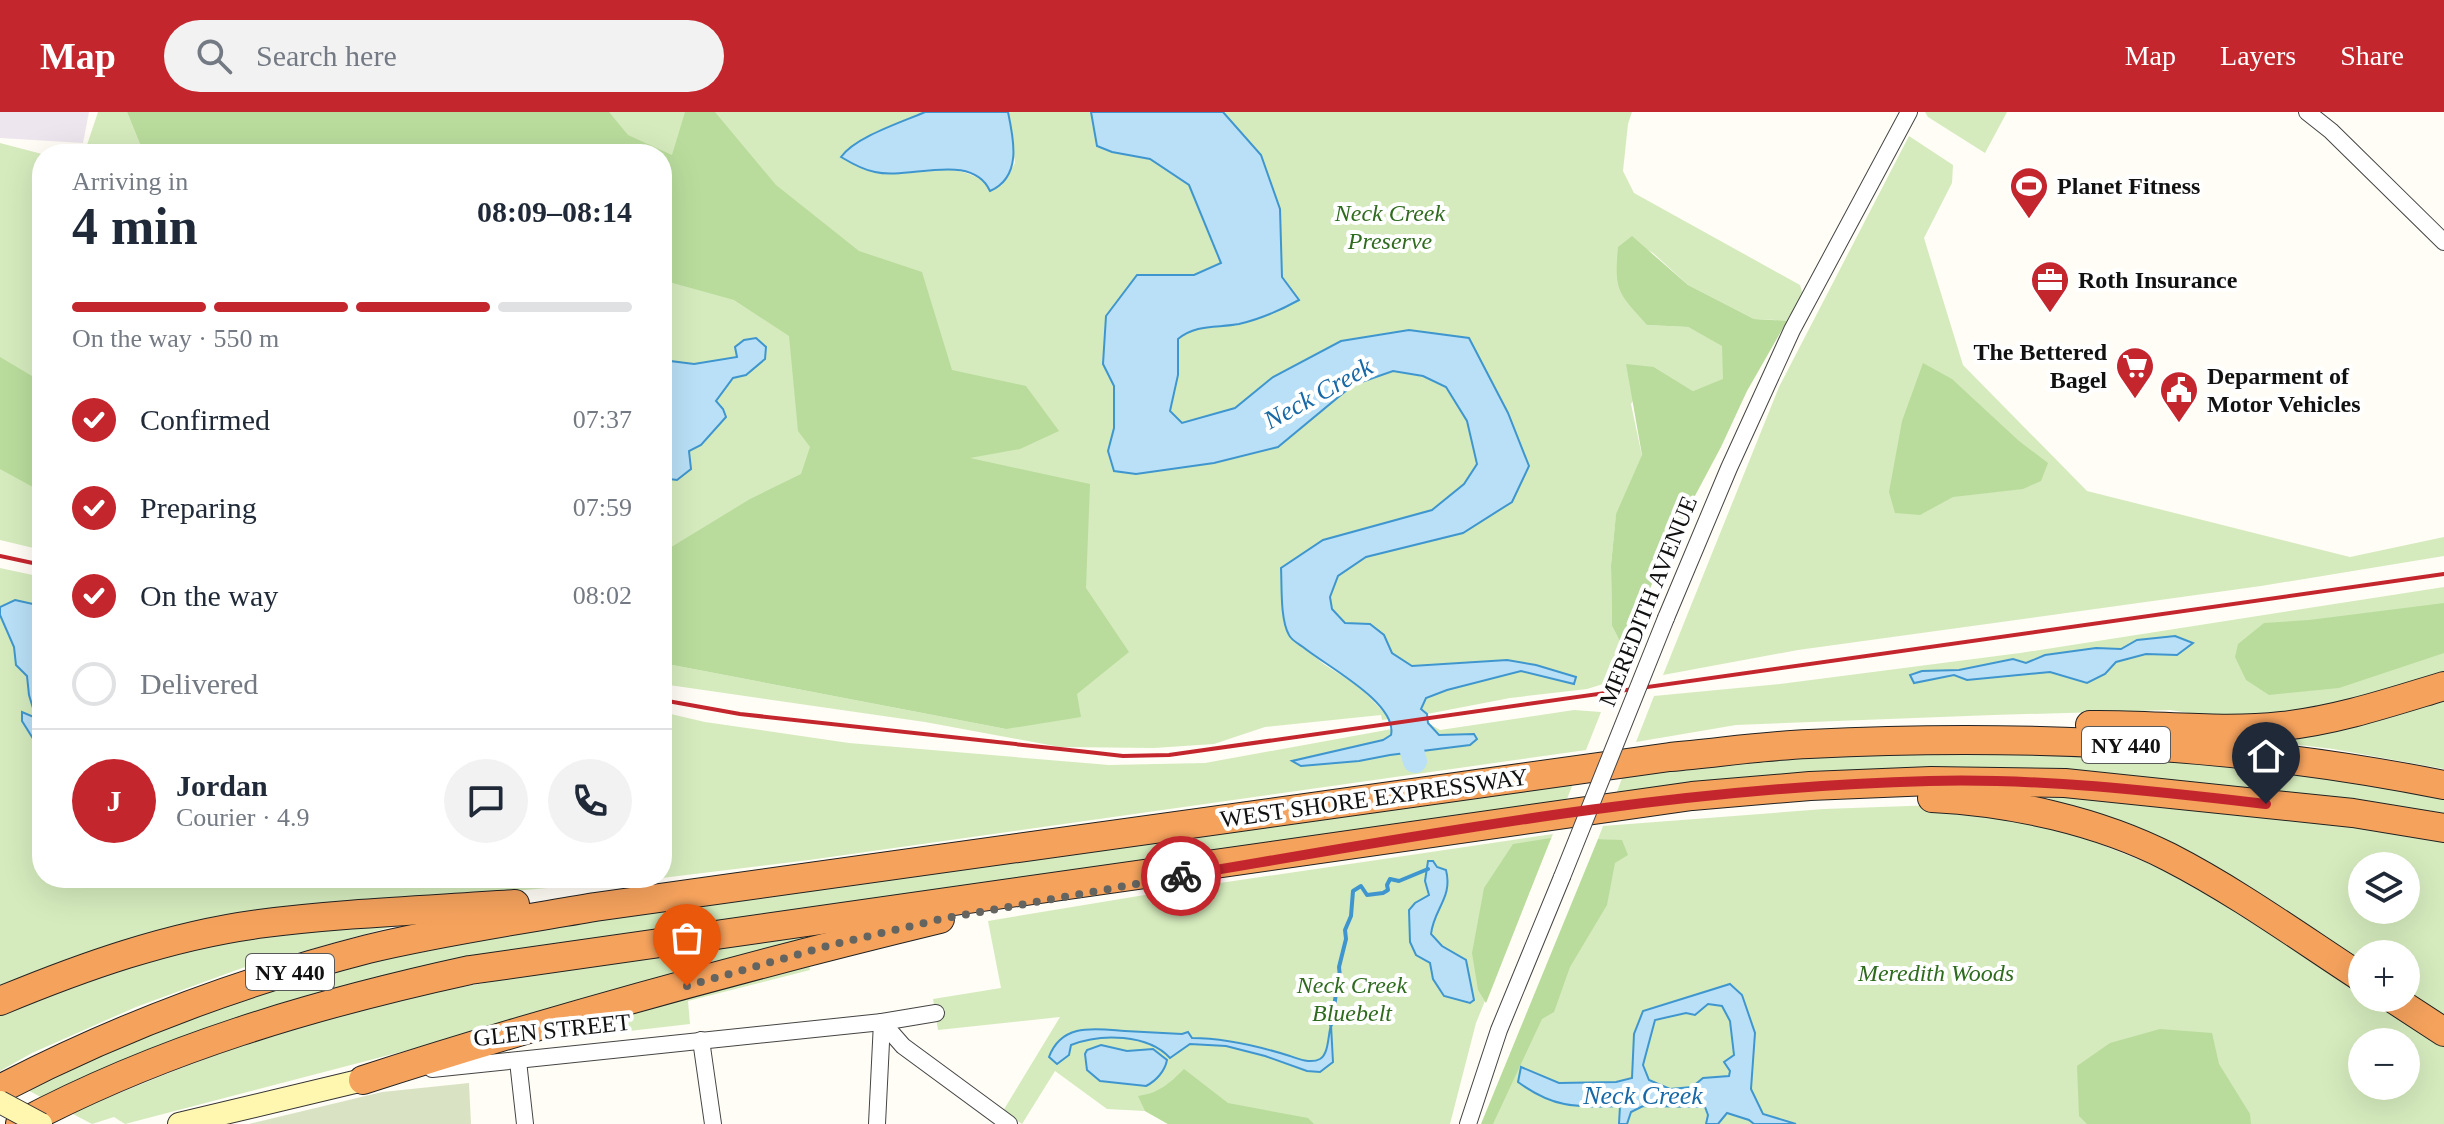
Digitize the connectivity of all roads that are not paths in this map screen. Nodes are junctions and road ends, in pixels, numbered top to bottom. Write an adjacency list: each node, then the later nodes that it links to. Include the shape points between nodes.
1 (1909, 112): 29 (street, MEREDITH AVENUE, bridge, via 1792,330 1729,468 1499,1030)
2 (2307, 112): 3 (street)
3 (2444, 242)
4 (2444, 686): 5 (highway, via 2357,712 2280,726 1928,730)
5 (1806, 744): 6 (highway, WEST SHORE EXPRESSWAY / NY 440, via 1927,740 2206,749 2354,767); 10 (highway, WEST SHORE EXPRESSWAY / NY 440, via 1670,757)
6 (2444, 785)
7 (1692, 796): 8 (highway, WEST SHORE EXPRESSWAY / NY 440, via 1931,781 2065,783 2353,813); 9 (highway, WEST SHORE EXPRESSWAY / NY 440); 11 (highway, via 1960,799 2103,829 2195,872)
8 (2444, 828)
9 (1459, 829): 19 (highway, via 941,919 831,945); 22 (highway, WEST SHORE EXPRESSWAY / NY 440, via 470,970 266,1022 154,1062)
10 (595, 907): 12 (highway, via 559,901 256,925 102,962); 20 (highway, WEST SHORE EXPRESSWAY / NY 440, via 458,930 254,982 152,1018)
11 (2348, 969)
12 (0, 1001)
13 (2413, 1012): 16 (highway)
14 (936, 1013): 15 (street, GLEN STREET)
15 (882, 1022): 17 (street, GLEN STREET); 27 (street); 28 (street, via 903,1046)
16 (2444, 1032)
17 (701, 1040): 18 (street, GLEN STREET); 26 (street)
18 (518, 1061): 19 (street, GLEN STREET); 25 (street)
19 (363, 1080): 24 (main road, GLEN STREET)
20 (0, 1089)
21 (0, 1102): 23 (main road, bridge)
22 (20, 1124)
23 (41, 1124)
24 (179, 1124)
25 (525, 1124)
26 (713, 1124)
27 (877, 1124)
28 (1009, 1124)
29 (1468, 1124)

